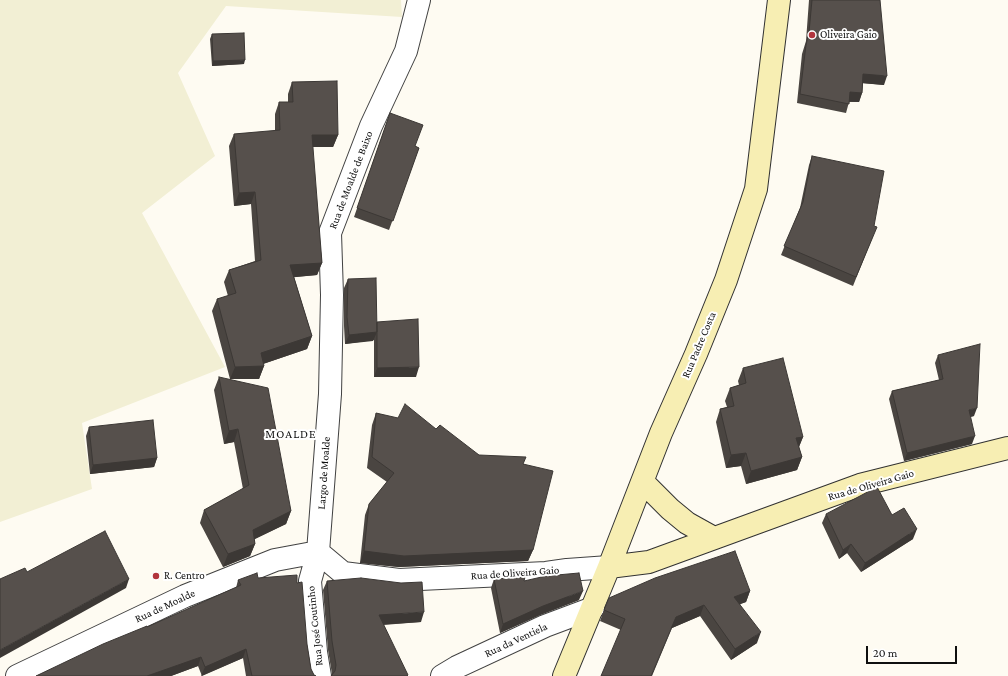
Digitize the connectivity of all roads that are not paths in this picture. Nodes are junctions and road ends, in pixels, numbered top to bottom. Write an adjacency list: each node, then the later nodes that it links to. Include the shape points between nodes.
1 (419, 0): 3 (street, Rua de Moalde de Baixo, via 406,51 371,126 330,233)
2 (779, 0): 5 (street, Rua Padre Costa, via 756,189 726,280)
3 (330, 394): 7 (street, Largo de Moalde)
4 (1008, 448): 6 (street, Rua de Oliveira Gaio, via 860,486)
5 (643, 482): 6 (street, via 670,509); 8 (street, Rua Padre Costa)
6 (714, 538): 8 (street, Rua de Oliveira Gaio, via 649,562)
7 (318, 552): 8 (street, Rua de Oliveira Gaio, via 342,573 399,580 546,573); 10 (street, Rua de Moalde, via 275,560 185,596); 11 (street, Rua José Coutinho, via 310,580)
8 (609, 567): 9 (street, Rua Padre Costa)
9 (592, 608): 12 (street, Rua da Ventiela, via 545,626); 13 (street, Rua Padre Costa)
10 (17, 676)
11 (320, 676)
12 (442, 676)
13 (564, 676)

